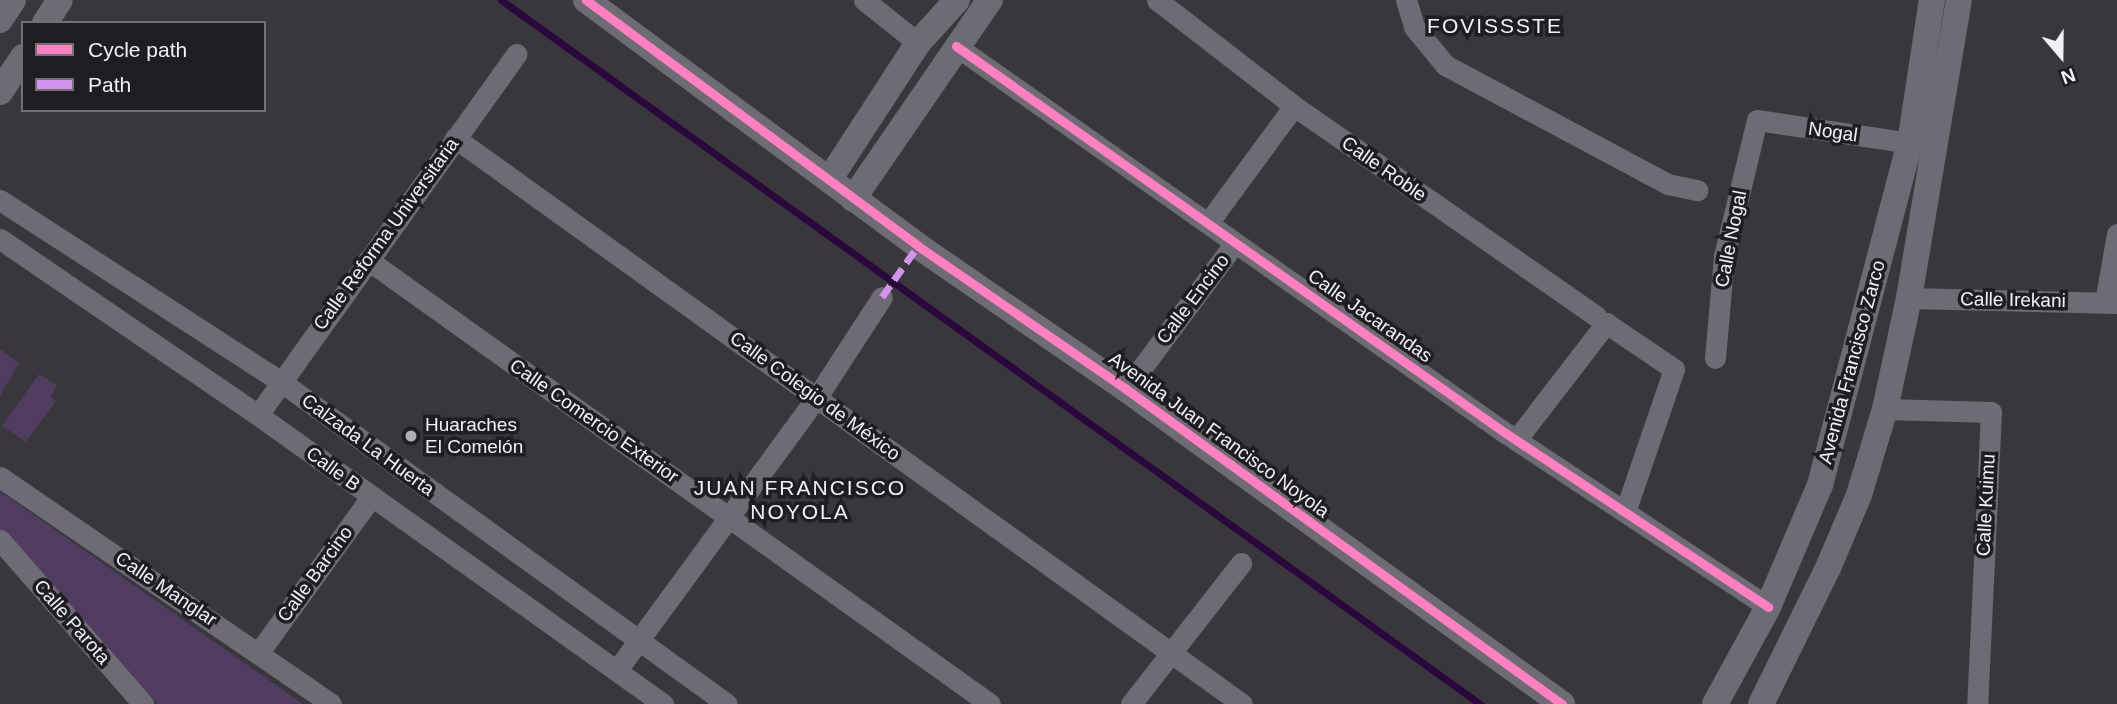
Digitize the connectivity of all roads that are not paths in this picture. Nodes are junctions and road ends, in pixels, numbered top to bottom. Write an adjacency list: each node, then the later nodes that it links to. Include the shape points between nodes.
1 (13, 0): 12 (street)
2 (60, 0): 13 (street)
3 (586, 0): 23 (street, Avenida Juan Francisco Noyola)
4 (864, 0): 14 (street)
5 (957, 0): 14 (street)
6 (1157, 0): 11 (street, Calle Roble)
7 (1406, 0): 24 (street, via 1415,27 1445,65 1657,178)
8 (1932, 0): 22 (street, Avenida Francisco Zarco)
9 (1959, 0): 33 (street, Avenida Francisco Zarco)
10 (980, 3): 15 (street)
11 (1182, 7): 19 (street, Calle Roble)
12 (0, 20)
13 (46, 21)
14 (918, 43): 23 (street)
15 (956, 46): 25 (street); 27 (street, Calle Jacarandas)
16 (516, 54): 21 (street, Calle Reforma Universitaria)
17 (21, 60): 18 (street)
18 (0, 92)
19 (1294, 106): 27 (street, Calle Encino); 35 (street, Calle Roble)
20 (1757, 120): 22 (street, Nogal); 36 (street, Calle Nogal, via 1724,257)
21 (455, 138): 31 (street, Calle Reforma Universitaria); 39 (street, Calle Colegio de México)
22 (1909, 143): 44 (street, Avenida Francisco Zarco)
23 (829, 180): 25 (street, Avenida Juan Francisco Noyola)
24 (1696, 190)
25 (853, 199): 38 (street, Avenida Juan Francisco Noyola)
26 (0, 200): 37 (street, Calzada La Huerta)
27 (1208, 223): 30 (street, Calle Jacarandas)
28 (2117, 234): 34 (street)
29 (0, 239): 41 (street, Calle B)
30 (1235, 243): 38 (street, Calle Encino); 42 (street, Calle Jacarandas)
31 (368, 260): 37 (street, Calle Reforma Universitaria); 48 (street, Calle Comercio Exterior)
32 (882, 297): 39 (street)
33 (1909, 298): 34 (street, Calle Irekani); 40 (street, Avenida Francisco Zarco)
34 (2111, 302)
35 (1601, 320): 42 (street); 47 (street, Calle Roble, via 1674,369)
36 (1715, 358)
37 (281, 381): 41 (street, Calle Reforma Universitaria); 52 (street, Calzada La Huerta)
38 (1126, 389): 63 (street, Avenida Juan Francisco Noyola)
39 (817, 397): 48 (street); 54 (street, Calle Colegio de México)
40 (1885, 409): 45 (street, Avenida Francisco Zarco); 66 (street, Calle Kuimu, via 1991,412)
41 (258, 415): 46 (street, Calle B)
42 (1516, 440): 47 (street, Calle Jacarandas)
43 (0, 477): 53 (street, Calle Manglar)
44 (1820, 485): 45 (street); 51 (street, Avenida Francisco Zarco)
45 (1859, 495): 65 (street, Avenida Francisco Zarco, via 1829,568)
46 (371, 497): 53 (street, Calle Barcino); 55 (street, Calle B)
47 (1625, 512): 51 (street, Calle Jacarandas)
48 (729, 517): 52 (street); 60 (street, Calle Comercio Exterior)
49 (0, 540): 56 (street, Calle Parota)
50 (1241, 563): 54 (street)
51 (1768, 607): 64 (street, Avenida Francisco Zarco)
52 (639, 640): 55 (street); 59 (street, Calzada La Huerta)
53 (259, 652): 57 (street, Calle Manglar)
54 (1171, 653): 61 (street); 62 (street, Calle Colegio de México)
55 (617, 670): 58 (street, Calle B)
56 (143, 704)
57 (331, 704)
58 (663, 704)
59 (727, 704)
60 (990, 704)
61 (1131, 704)
62 (1242, 704)
63 (1562, 704)
64 (1715, 704)
65 (1761, 704)
66 (1977, 704)

